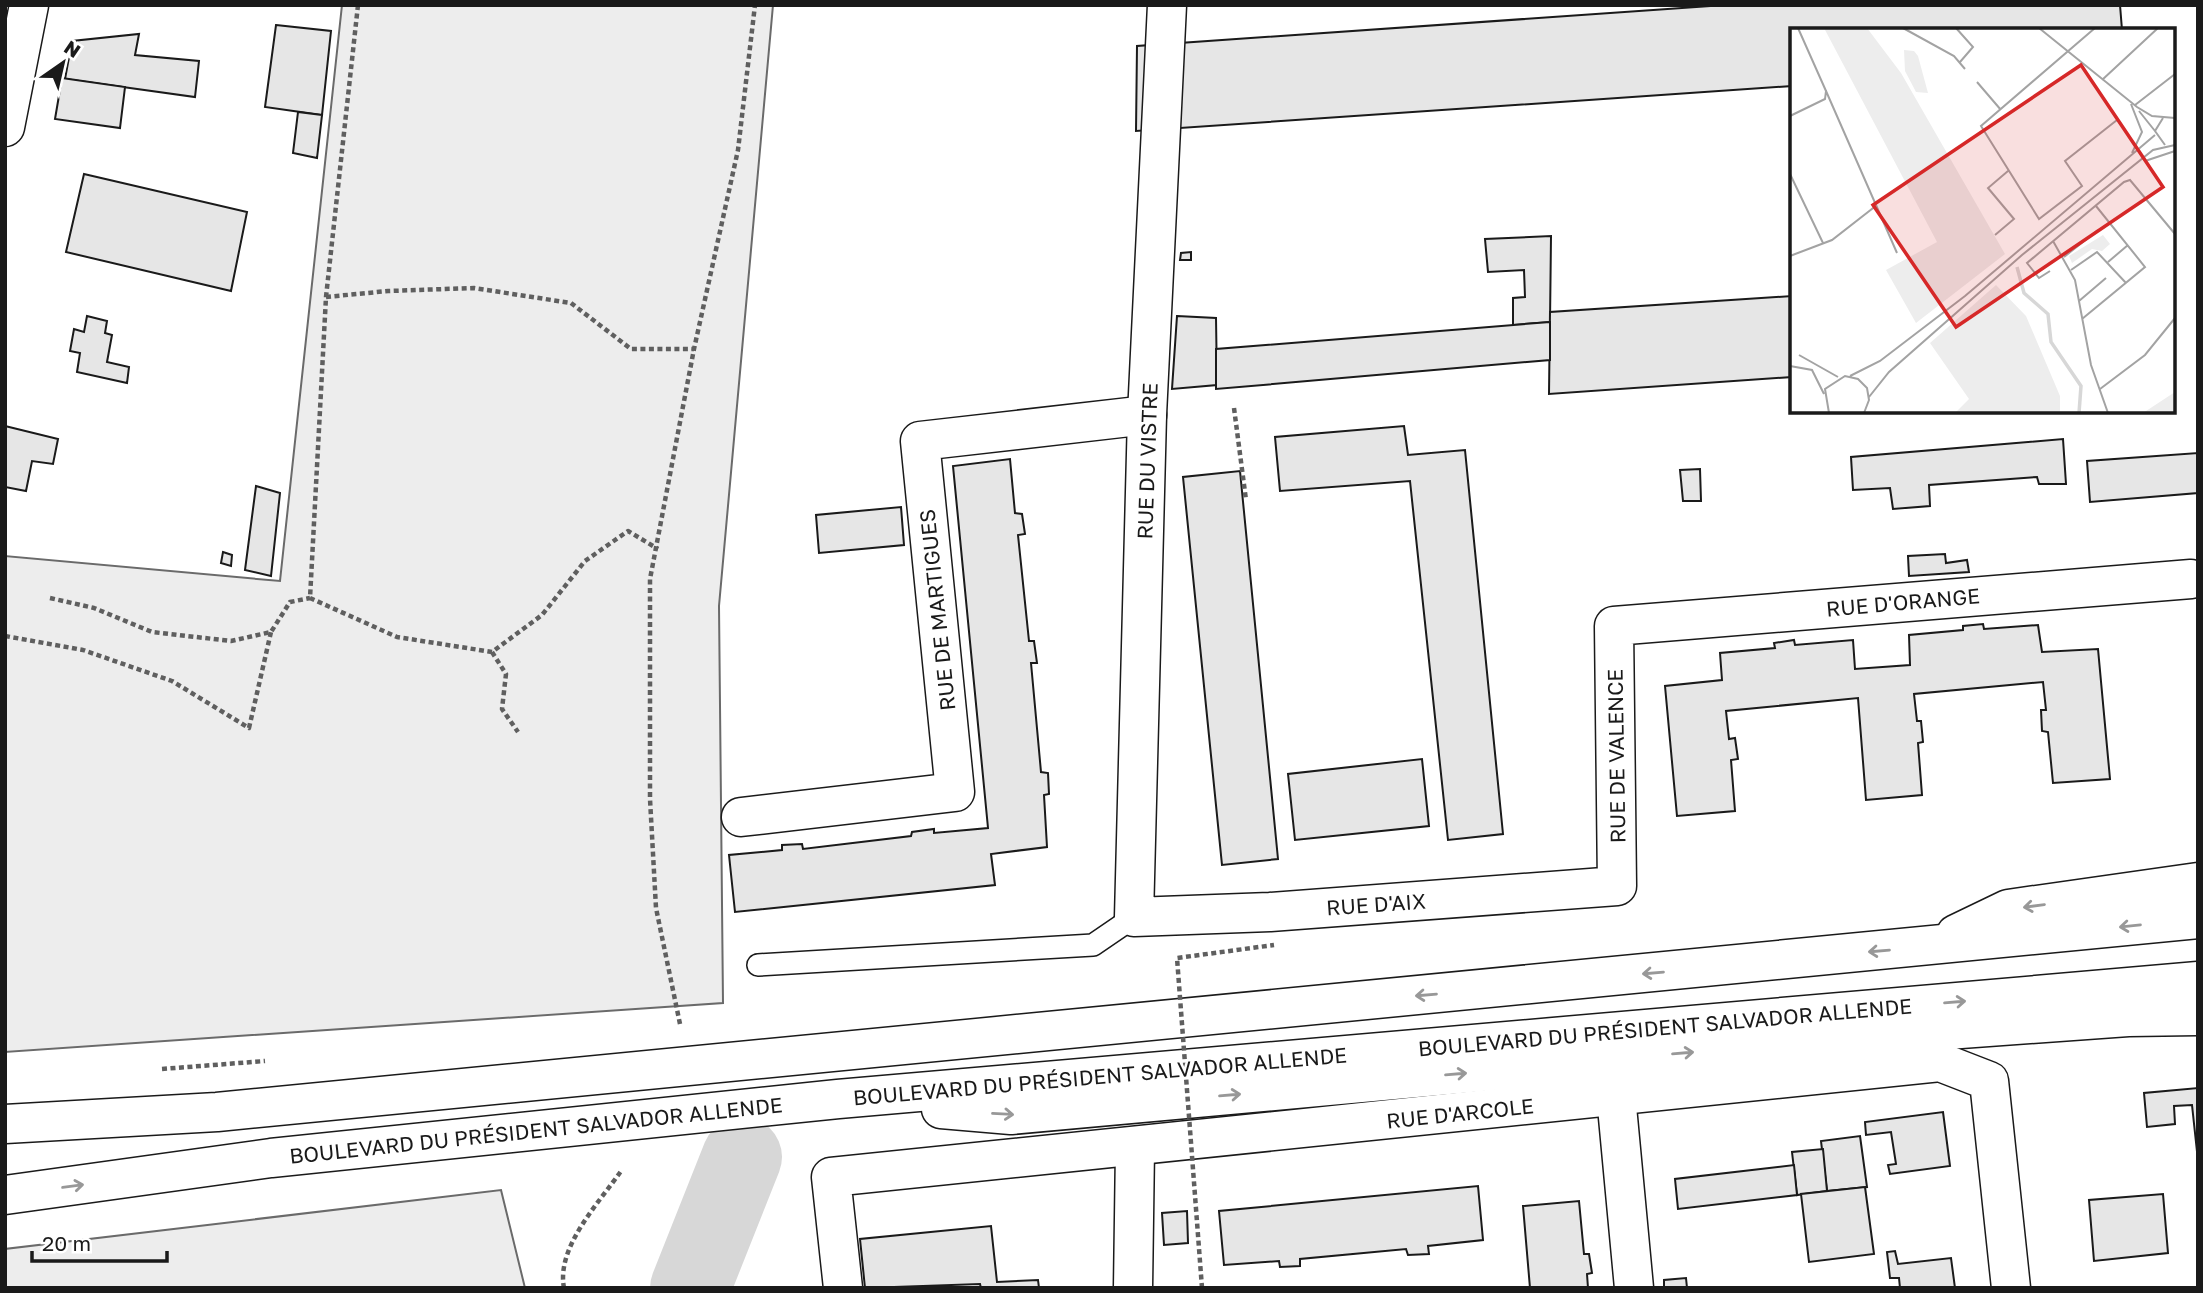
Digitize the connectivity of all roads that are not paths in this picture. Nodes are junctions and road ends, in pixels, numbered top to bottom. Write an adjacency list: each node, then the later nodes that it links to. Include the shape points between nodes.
1 (1167, 5): 4 (main road, RUE DU VISTRE)
2 (20, 16): 3 (main road)
3 (5, 127)
4 (1147, 415): 7 (main road, RUE DE MARTIGUES, via 920,441 955,792); 10 (main road, RUE DU VISTRE)
5 (2191, 579): 6 (main road, RUE D'ORANGE)
6 (1615, 626): 9 (main road, RUE DE VALENCE)
7 (741, 817)
8 (2198, 882): 12 (main road, one-way to 12, via 2008,909)
9 (1617, 886): 10 (main road, RUE D'AIX, via 1270,912)
10 (1135, 917): 13 (lane, via 1093,945)
11 (2198, 919): 12 (main road, one-way to 12)
12 (1931, 946): 18 (main road, one-way to 18, via 217,1112)
13 (758, 965)
14 (2198, 981): 17 (main road, BOULEVARD DU PRÉSIDENT SALVADOR ALLENDE, one-way to 14)
15 (2198, 1016): 17 (main road, one-way to 15, via 1011,1115 1919,1032)
16 (1616, 1096): 19 (main road, RUE D'ARCOLE); 23 (main road); 24 (main road, RUE D'ARCOLE, via 1940,1062 1989,1081)
17 (838, 1099): 20 (main road, BOULEVARD DU PRÉSIDENT SALVADOR ALLENDE, one-way to 17, via 271,1158)
18 (5, 1124)
19 (1135, 1148): 21 (main road, RUE D'ARCOLE, via 831,1177); 22 (main road)
20 (5, 1195)
21 (843, 1288)
22 (1133, 1288)
23 (1634, 1288)
24 (2011, 1288)

